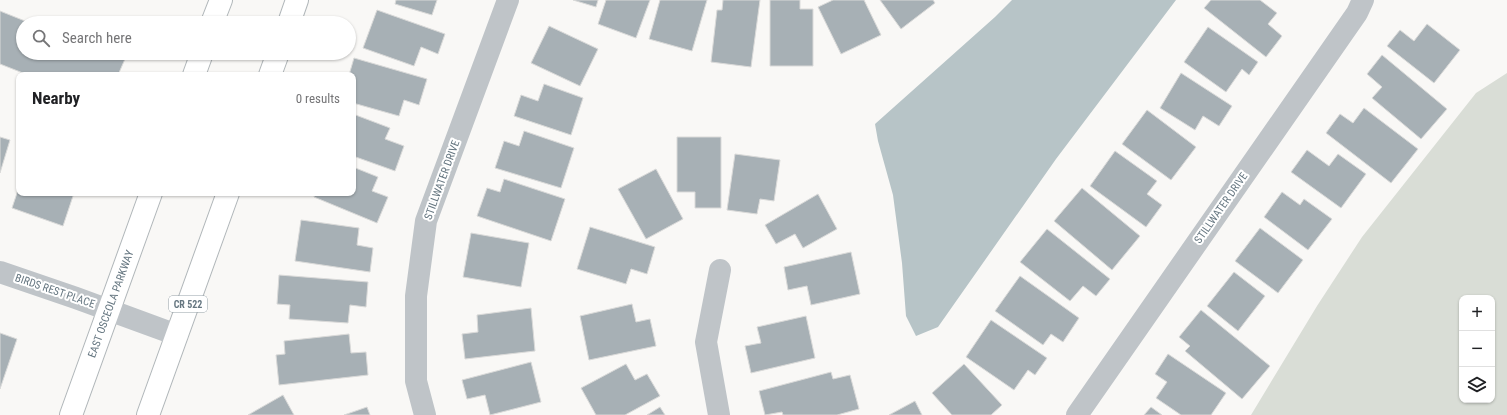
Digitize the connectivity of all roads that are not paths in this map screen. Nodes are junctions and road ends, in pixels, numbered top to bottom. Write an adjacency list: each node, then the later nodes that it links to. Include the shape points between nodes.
1 (221, 0): 5 (main road)
2 (297, 0): 6 (main road)
3 (508, 0): 19 (street, STILLWATER DRIVE, via 426,221 416,296 416,380)
4 (1363, 0): 21 (street, STILLWATER DRIVE, via 1357,13)
5 (215, 16)
6 (291, 16)
7 (199, 60): 9 (main road)
8 (275, 60): 10 (main road)
9 (195, 72)
10 (271, 72)
11 (150, 196): 15 (main road, EAST OSCEOLA PARKWAY)
12 (227, 196): 16 (main road, CR 522)
13 (720, 270): 20 (street, via 706,342)
14 (0, 272): 15 (street, BIRDS REST PLACE)
15 (109, 310): 16 (street, BIRDS REST PLACE); 17 (main road, EAST OSCEOLA PARKWAY)
16 (177, 335): 18 (main road, CR 522)
17 (71, 415)
18 (148, 415)
19 (425, 415)
20 (719, 415)
21 (1077, 415)

